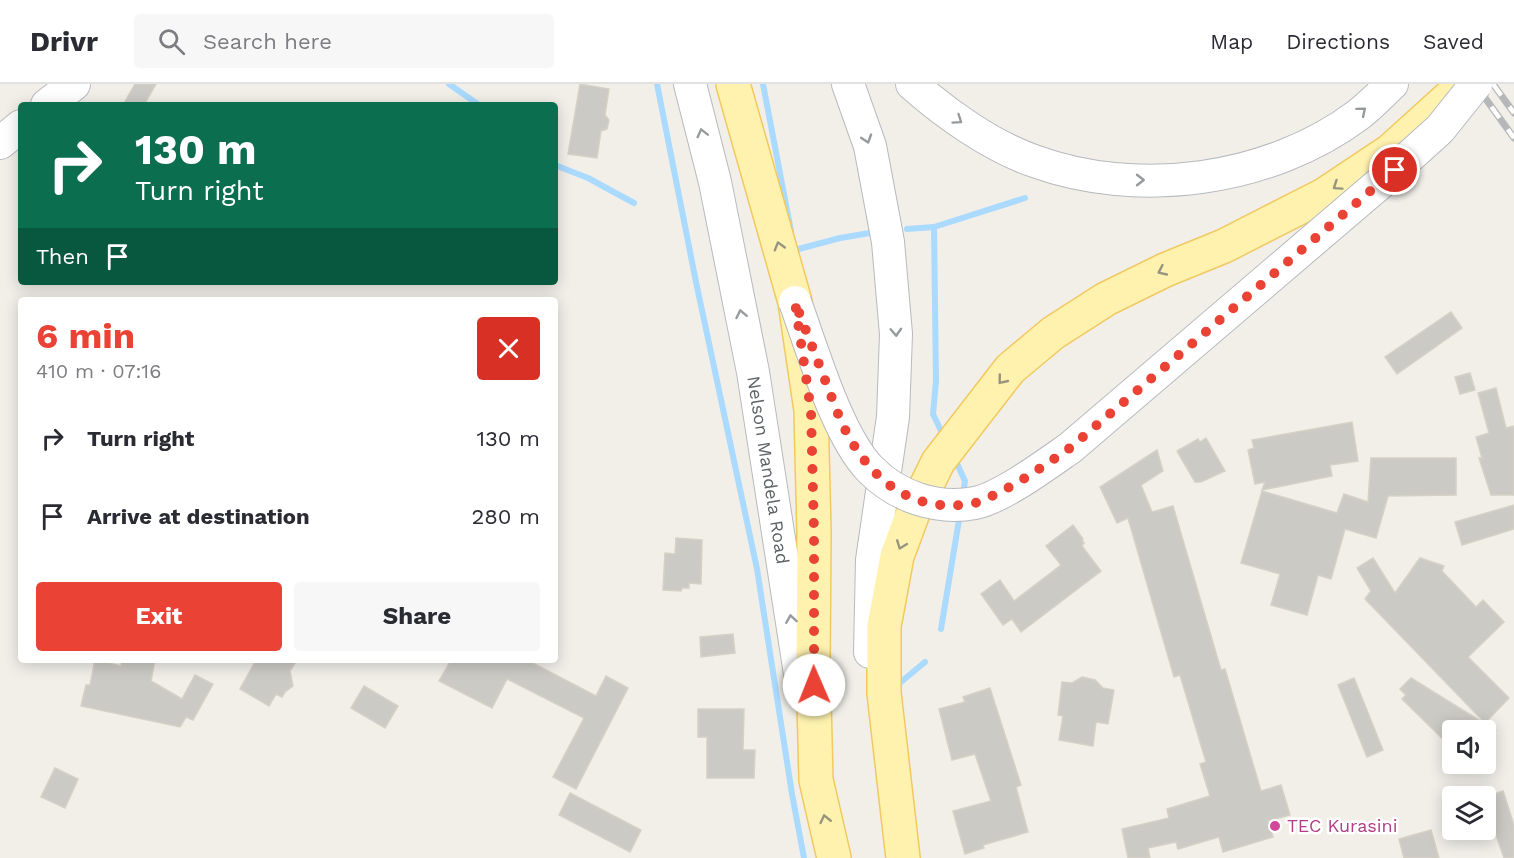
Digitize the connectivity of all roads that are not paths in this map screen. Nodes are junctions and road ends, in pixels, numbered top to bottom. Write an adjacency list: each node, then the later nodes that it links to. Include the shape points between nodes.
1 (74, 84): 9 (main road)
2 (690, 84): 13 (main road, Nelson Mandela Road, one-way to 2, via 753,372 715,182)
3 (732, 84): 12 (main road, one-way to 3)
4 (848, 84): 14 (main road, one-way to 14, via 870,146 888,242 896,334 893,417 872,560 870,650)
5 (912, 84): 6 (main road, one-way to 6, via 976,132 1034,161 1081,174 1133,180 1200,179 1262,164 1321,139 1359,114)
6 (1392, 84)
7 (1464, 84): 14 (main road, one-way to 14, via 1390,152 1324,195 1106,299 1053,333 1010,369 938,462 897,556 884,626 884,693)
8 (1476, 84): 12 (main road, bridge, via 1440,129 1379,184 1079,440 1035,472 976,503 943,505 922,501 894,489 869,468 848,437)
9 (51, 102)
10 (18, 128): 11 (main road)
11 (0, 143)
12 (795, 302): 13 (main road, via 811,411)
13 (816, 780): 15 (main road, Nelson Mandela Road, one-way to 13)
14 (902, 851)
15 (834, 858)

